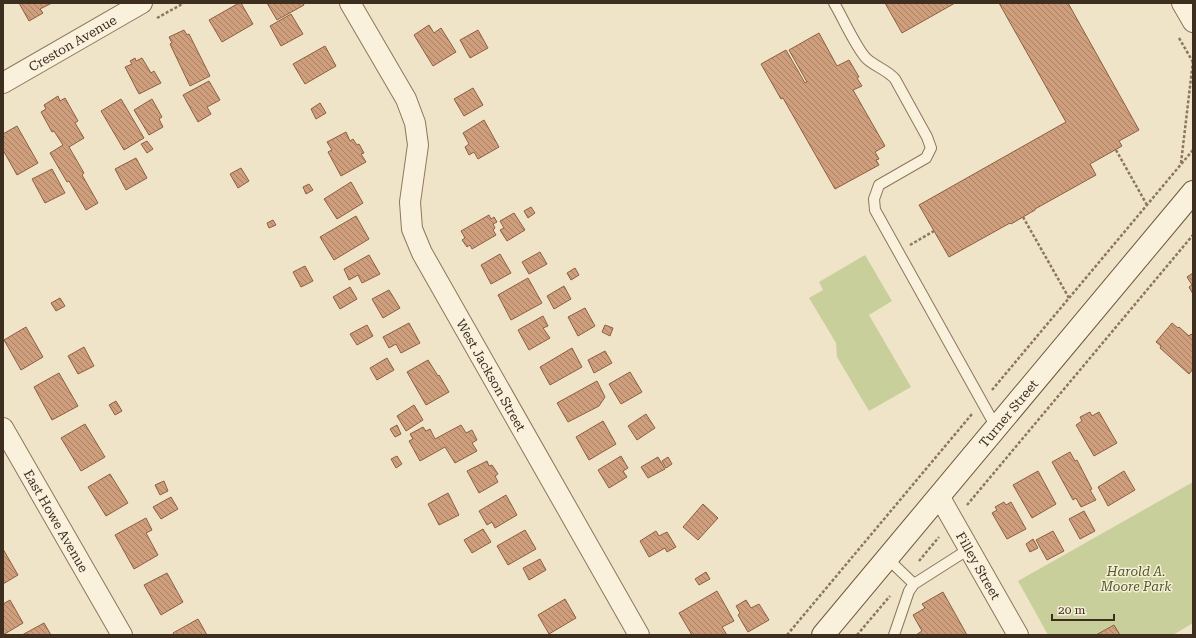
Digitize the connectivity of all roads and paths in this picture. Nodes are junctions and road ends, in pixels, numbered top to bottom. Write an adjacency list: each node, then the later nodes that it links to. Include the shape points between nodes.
1 (142, 3): 7 (street, Creston Avenue)
2 (350, 3): 26 (street, West Jackson Street, via 406,99 415,123 418,145 410,202 412,229 422,253)
3 (834, 3): 15 (lane, via 867,59 895,79 931,148 926,158 879,185 874,198 875,210)
4 (1182, 3): 5 (street)
5 (1193, 22)
6 (1193, 61): 9 (path)
7 (3, 83)
8 (1116, 150): 11 (path)
9 (1181, 164)
10 (1193, 192): 17 (street, Turner Street)
11 (1147, 205)
12 (1024, 217): 16 (path)
13 (934, 231): 15 (path)
14 (1193, 235): 20 (path)
15 (898, 252): 17 (lane)
16 (1069, 298)
17 (996, 427): 19 (street, Turner Street)
18 (3, 428): 25 (street, East Howe Avenue)
19 (939, 496): 20 (street, Filley Street); 22 (street, Turner Street)
20 (953, 520): 21 (street, Filley Street); 23 (path)
21 (969, 549): 24 (lane); 30 (street, Filley Street)
22 (887, 558): 23 (lane); 27 (street, Turner Street)
23 (906, 576): 24 (lane); 28 (path)
24 (914, 584): 29 (lane, via 909,591)
25 (122, 635)
26 (639, 635)
27 (824, 635)
28 (857, 635)
29 (894, 635)
30 (1018, 635)

